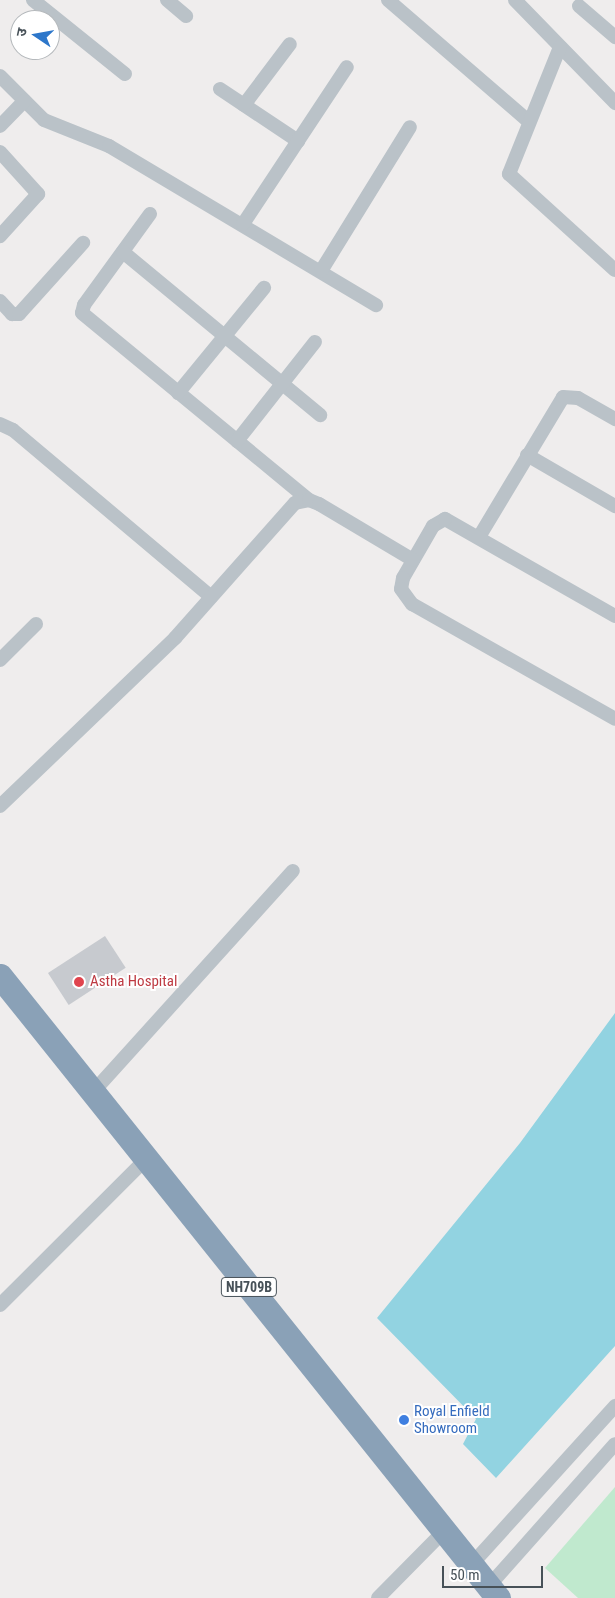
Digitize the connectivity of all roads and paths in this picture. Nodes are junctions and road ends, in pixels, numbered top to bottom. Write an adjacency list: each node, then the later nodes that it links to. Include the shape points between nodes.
1 (33, 0): 11 (street)
2 (167, 0): 6 (street)
3 (388, 0): 17 (street)
4 (515, 0): 9 (street)
5 (579, 6): 7 (street)
6 (186, 16)
7 (615, 37)
8 (290, 44): 16 (street)
9 (560, 47): 15 (street); 17 (street)
10 (347, 67): 20 (street)
11 (125, 74)
12 (0, 76): 14 (street)
13 (220, 89): 16 (street)
14 (24, 100): 18 (street); 23 (street, via 44,120 109,146)
15 (614, 100)
16 (244, 105): 20 (street)
17 (528, 121): 27 (street, via 509,174)
18 (0, 126)
19 (410, 127): 28 (street)
20 (298, 141): 23 (street)
21 (0, 152): 24 (street, via 38,194)
22 (150, 214): 26 (street)
23 (243, 224): 28 (street)
24 (0, 236)
25 (83, 243): 30 (street, via 19,314 12,314)
26 (123, 252): 32 (street); 35 (street, via 84,305 82,313)
27 (615, 270)
28 (321, 271): 31 (street)
29 (264, 288): 32 (street)
30 (0, 301)
31 (376, 305)
32 (226, 337): 34 (street); 35 (street)
33 (315, 342): 34 (street)
34 (282, 384): 36 (street); 39 (street)
35 (178, 393): 39 (street)
36 (320, 415)
37 (615, 419): 40 (street, via 578,398 563,397)
38 (0, 424): 45 (street, via 13,430)
39 (236, 441): 41 (street)
40 (527, 455): 42 (street); 43 (street)
41 (309, 500): 44 (street); 45 (street, via 289,509)
42 (615, 506)
43 (479, 537): 44 (street, via 455,522 439,521); 46 (street)
44 (413, 560): 49 (street, via 401,589 412,604)
45 (211, 597): 50 (street, via 112,701)
46 (615, 616)
47 (36, 624): 48 (street)
48 (0, 660)
49 (615, 719)
50 (0, 806)
51 (293, 871): 53 (street)
52 (0, 976): 53 (highway, NH709B)
53 (93, 1092): 54 (highway, NH709B)
54 (146, 1159): 55 (street); 58 (highway, NH709B)
55 (0, 1305)
56 (615, 1406): 59 (street)
57 (615, 1444): 60 (street)
58 (444, 1531): 59 (highway, NH709B); 61 (street)
59 (471, 1565): 60 (highway, NH709B)
60 (493, 1592)
61 (378, 1598)

